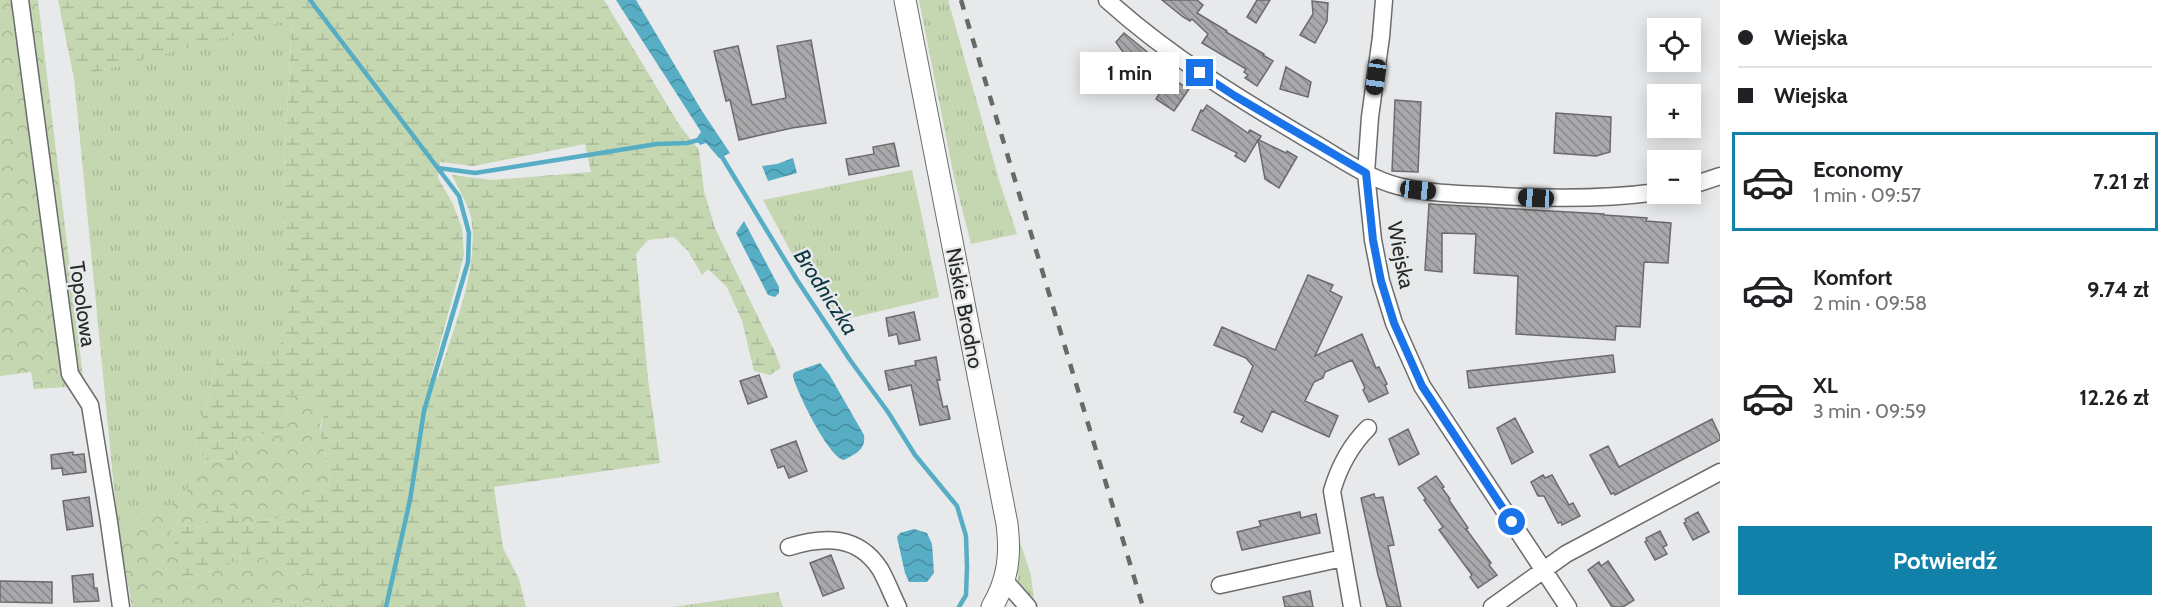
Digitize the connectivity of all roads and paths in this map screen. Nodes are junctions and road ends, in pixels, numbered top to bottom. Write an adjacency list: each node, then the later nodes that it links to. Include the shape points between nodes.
1 (20, 0): 16 (street, Topolowa, via 70,374 90,405)
2 (906, 0): 14 (street, Niskie Brodno, via 1007,524 1010,546)
3 (1107, 0): 5 (street, via 1191,67)
4 (1384, 0): 5 (street, Wiejska)
5 (1366, 173): 8 (street, via 1396,186 1474,195 1588,199); 13 (street, Wiejska, via 1381,281 1394,323 1422,386)
6 (1720, 176): 7 (street)
7 (1701, 182)
8 (1647, 193)
9 (1368, 428): 12 (street, via 1353,443 1332,491)
10 (1720, 472): 13 (street, via 1566,554)
11 (789, 547): 17 (street, via 826,539 856,544 880,569)
12 (1343, 558): 15 (street); 20 (street)
13 (1544, 570): 21 (street); 22 (street, Wiejska)
14 (1005, 581): 18 (street, Niskie Brodno); 19 (street)
15 (1220, 585)
16 (121, 607)
17 (898, 607)
18 (992, 607)
19 (1028, 607)
20 (1352, 607)
21 (1492, 607)
22 (1568, 607)

